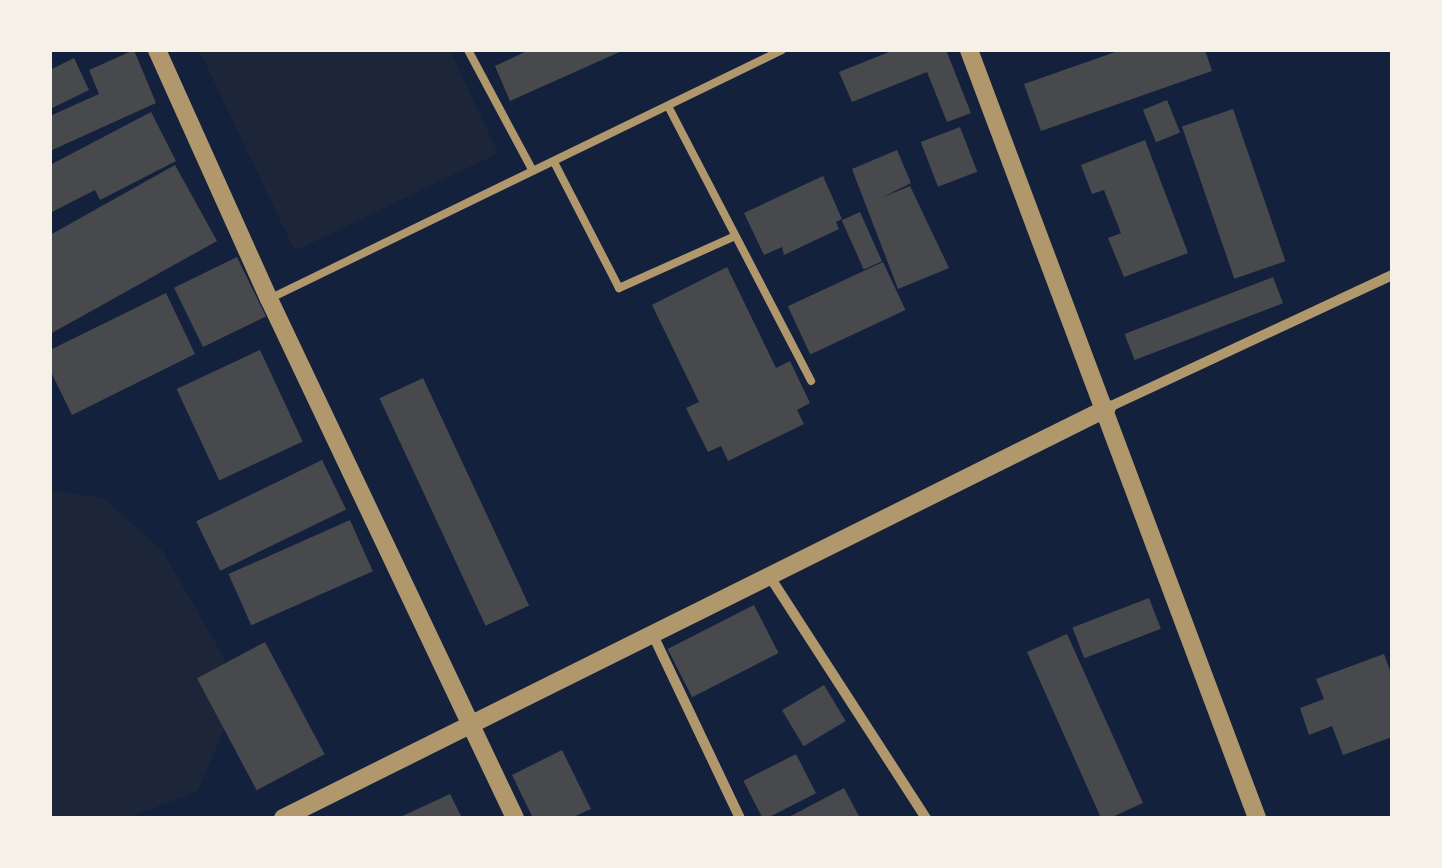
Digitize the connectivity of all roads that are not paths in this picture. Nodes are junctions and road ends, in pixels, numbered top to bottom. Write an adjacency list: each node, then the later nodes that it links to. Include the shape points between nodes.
1 (157, 50): 10 (street)
2 (468, 50): 7 (lane)
3 (782, 50): 5 (lane)
4 (975, 51): 12 (street)
5 (668, 106): 6 (lane); 8 (lane)
6 (554, 162): 7 (lane); 8 (lane, via 618,288)
7 (533, 171): 10 (lane)
8 (735, 236): 11 (lane)
9 (1392, 275): 12 (street)
10 (270, 300): 15 (street)
11 (811, 381)
12 (1107, 408): 13 (street); 20 (street)
13 (770, 577): 14 (street); 19 (street)
14 (652, 632): 15 (street); 18 (street)
15 (472, 725): 16 (street); 17 (street)
16 (283, 818)
17 (516, 818)
18 (740, 818)
19 (926, 818)
20 (1257, 818)

